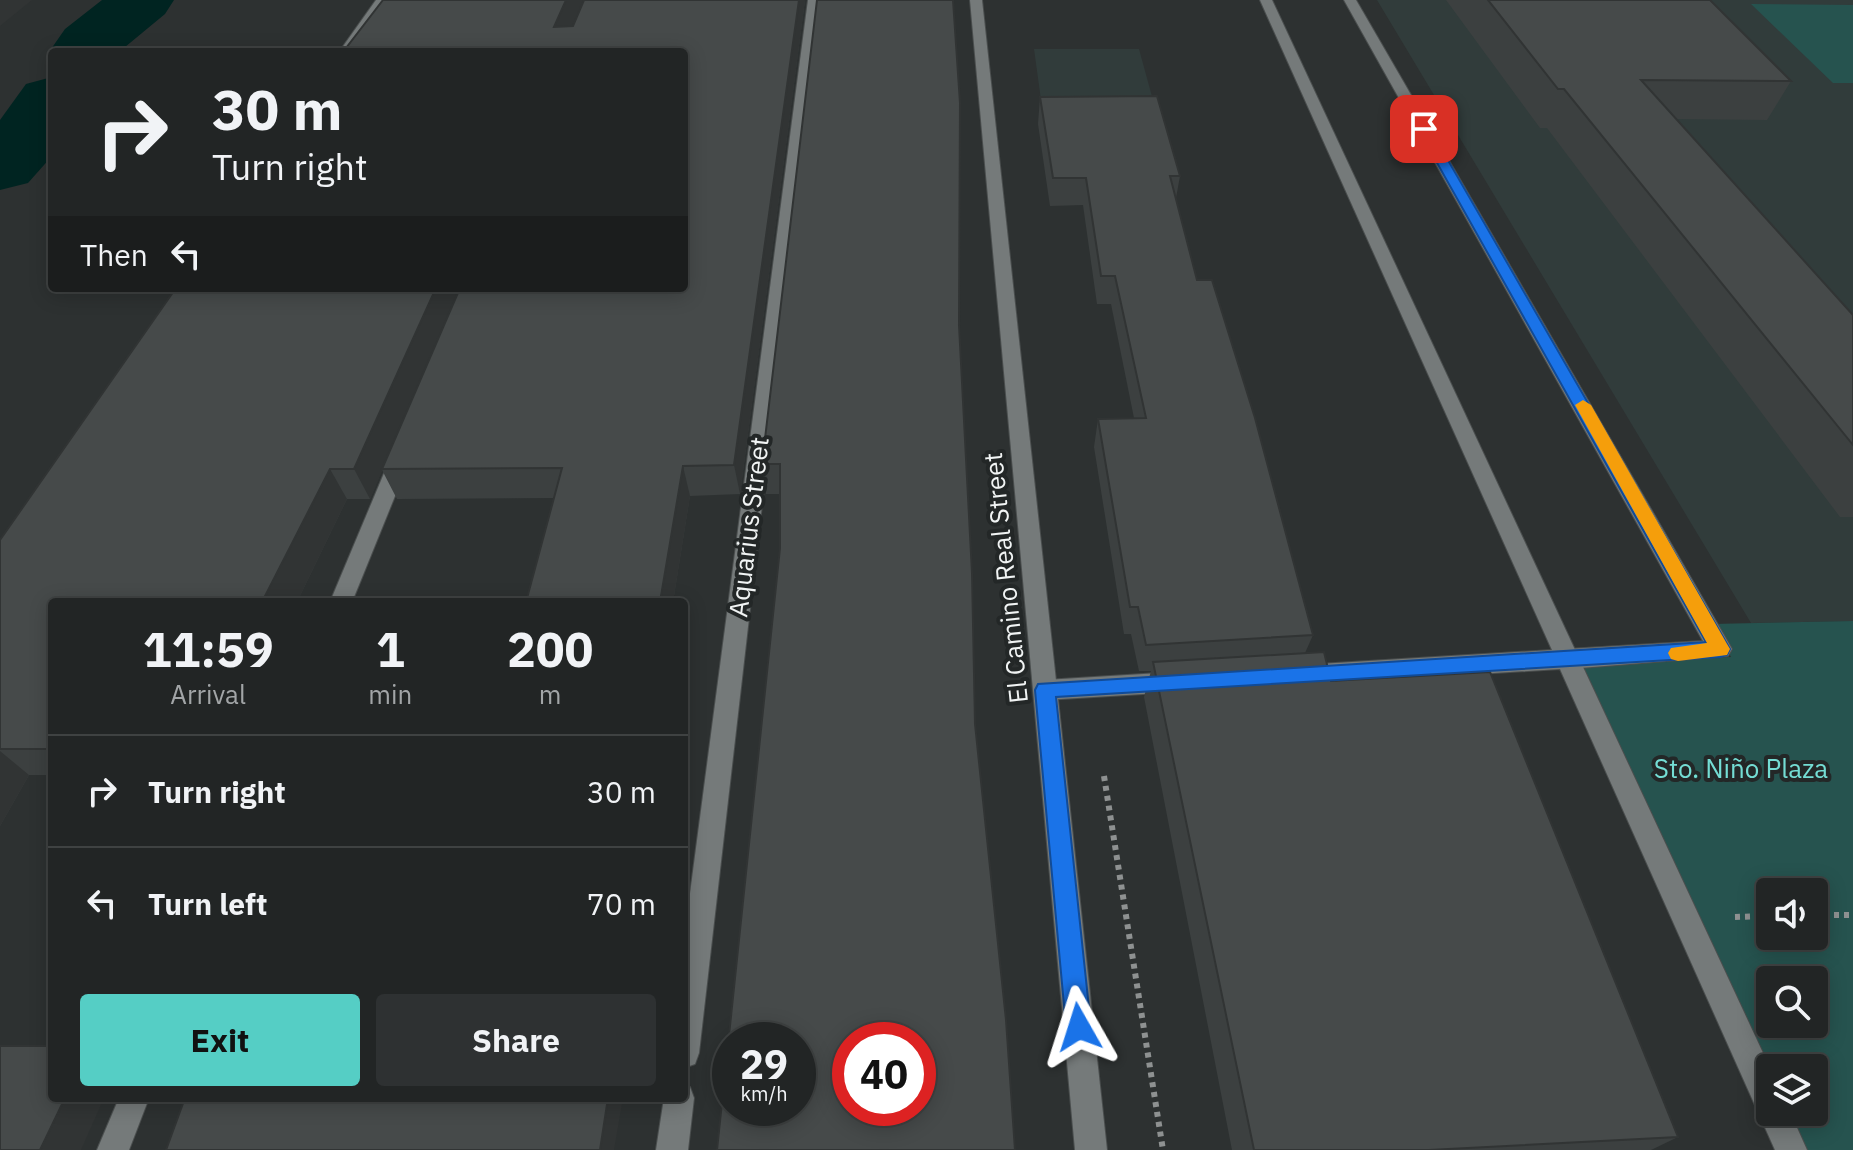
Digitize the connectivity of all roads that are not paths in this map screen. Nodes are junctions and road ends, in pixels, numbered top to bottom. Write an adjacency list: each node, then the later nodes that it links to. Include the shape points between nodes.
1 (382, 0): 6 (street)
2 (814, 0): 13 (street, Aquarius Street)
3 (976, 0): 12 (street, El Camino Real Street)
4 (1266, 0): 9 (street)
5 (1350, 0): 9 (street, via 1720,649)
6 (349, 48)
7 (406, 445): 8 (street)
8 (343, 598)
9 (1568, 659): 10 (street); 14 (street)
10 (1281, 676)
11 (1202, 681): 12 (street)
12 (1045, 690): 20 (street, El Camino Real Street)
13 (688, 1021)
14 (1756, 1071)
15 (132, 1102): 18 (street)
16 (678, 1102): 19 (street)
17 (1780, 1126): 21 (street)
18 (113, 1150)
19 (672, 1150)
20 (1091, 1150)
21 (1791, 1150)

